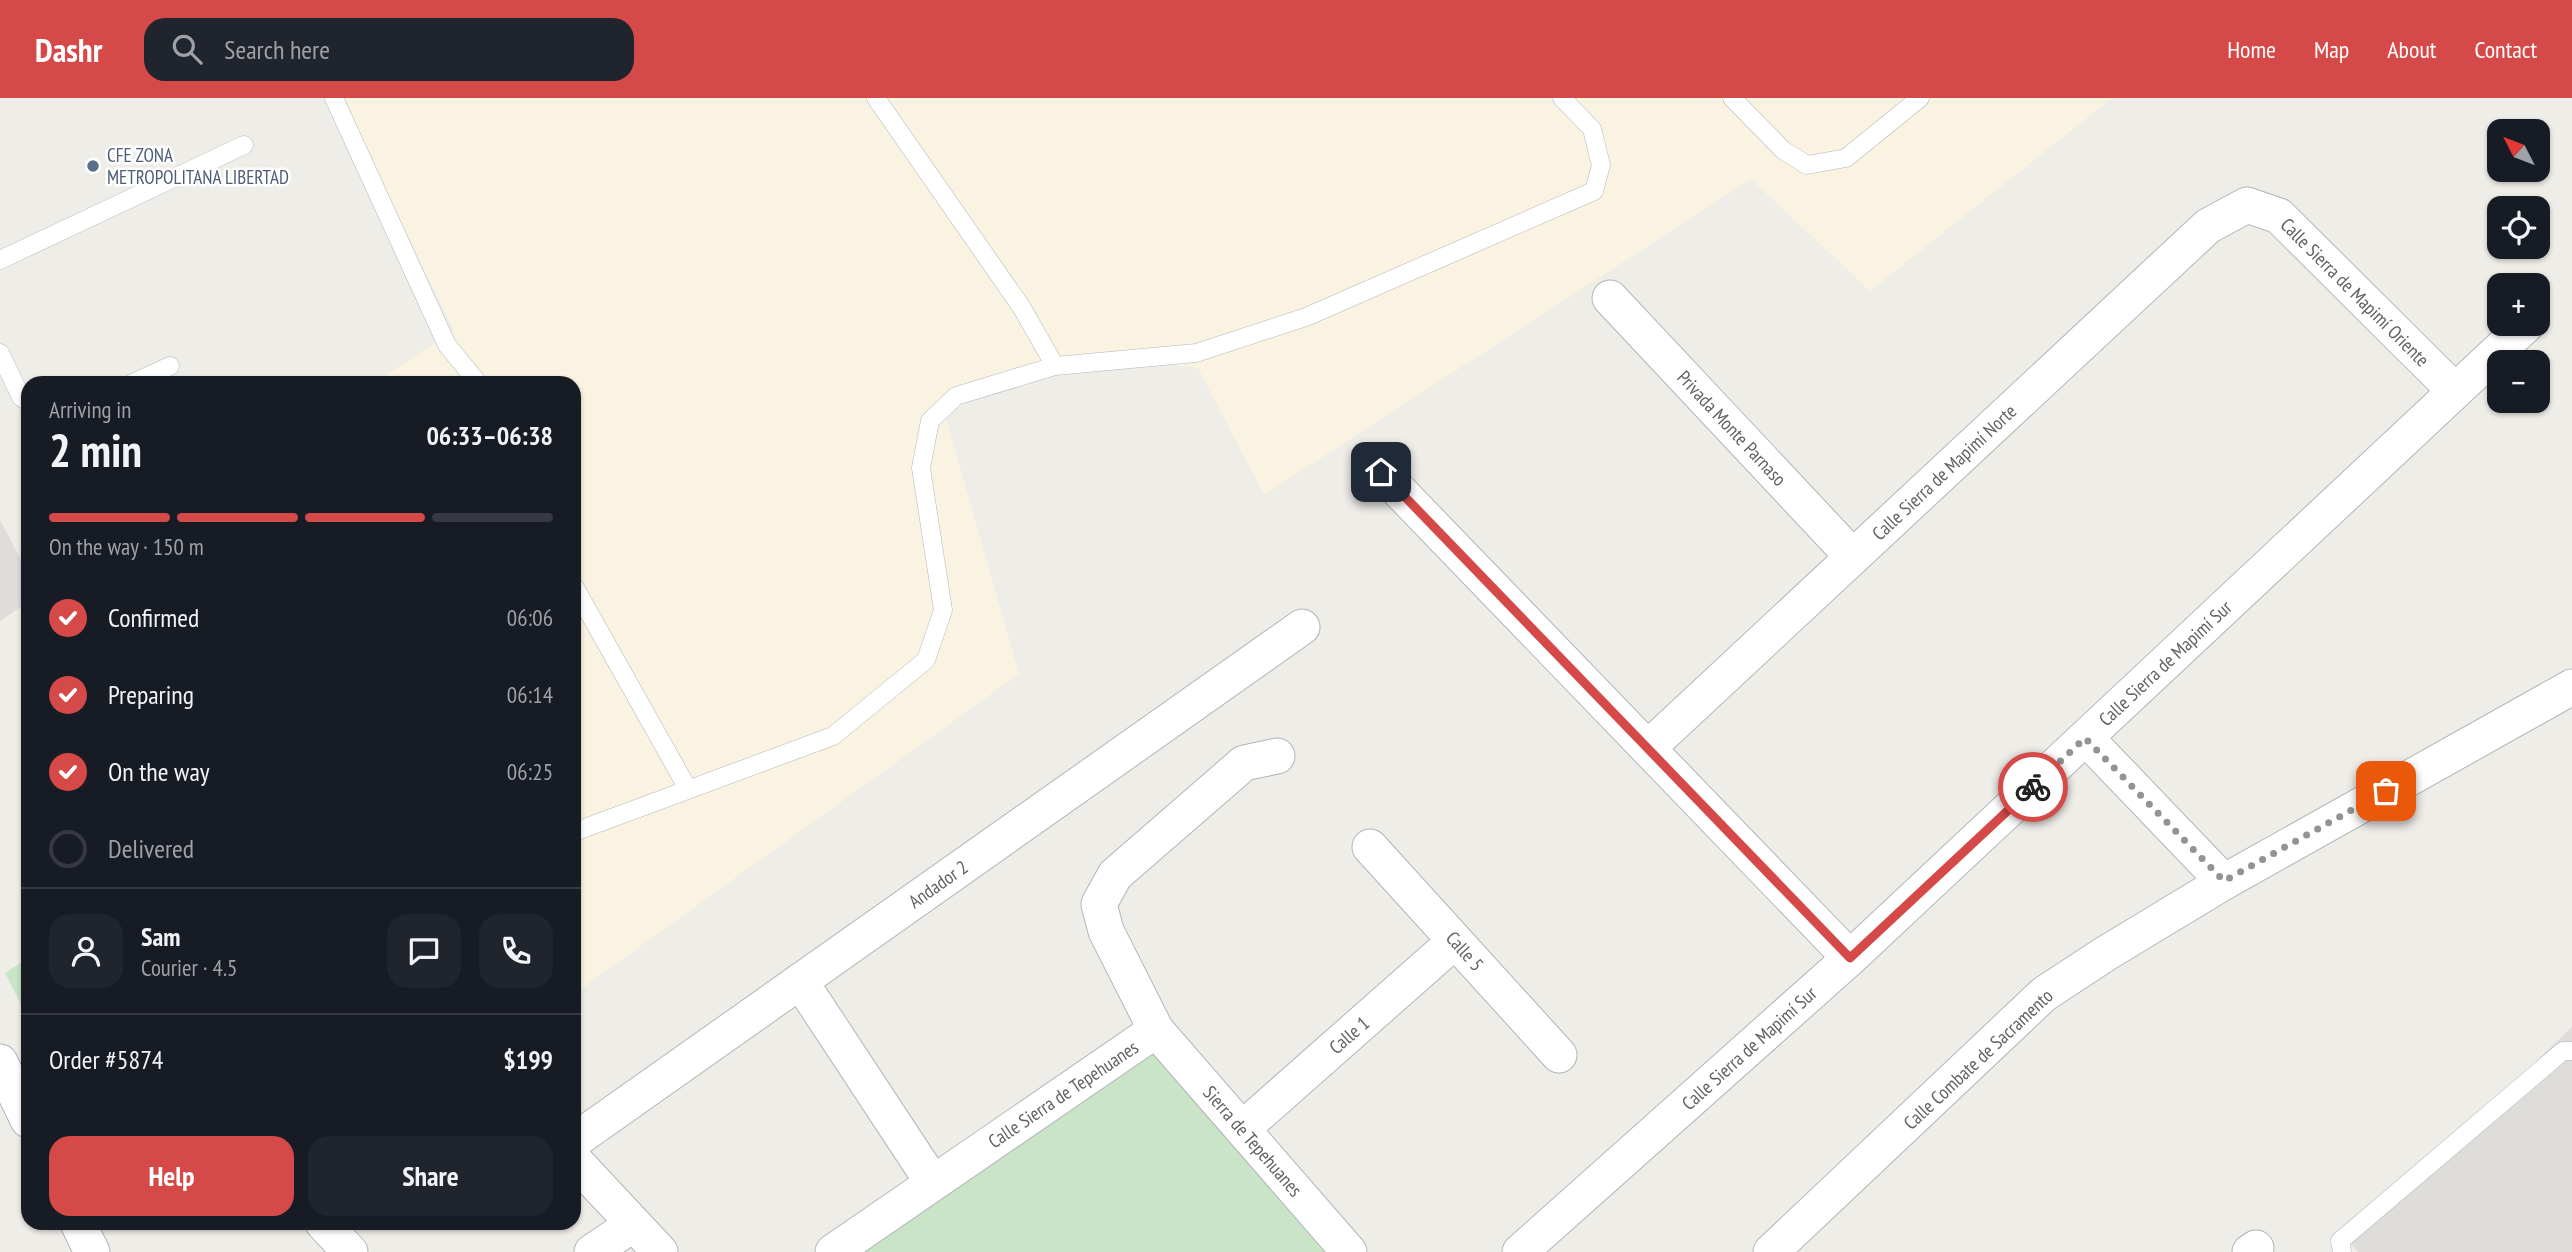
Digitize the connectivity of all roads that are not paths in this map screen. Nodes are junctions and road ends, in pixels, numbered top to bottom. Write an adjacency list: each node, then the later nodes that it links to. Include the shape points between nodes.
1 (334, 98): 15 (lane, via 447,345)
2 (876, 98): 13 (lane, via 1023,308)
3 (1562, 98): 13 (lane, via 1592,129 1601,165 1594,191 1307,317 1196,353)
4 (1732, 98): 5 (lane, via 1783,149 1807,165 1846,158)
5 (1920, 98)
6 (244, 145): 8 (lane)
7 (2247, 205): 16 (street, Calle Sierra de Mapimí Oriente, via 2279,216); 19 (street, Calle Sierra de Mapimí Norte, via 2208,226)
8 (0, 260)
9 (1610, 298): 19 (street, Privada Monte Parnaso)
10 (2514, 336): 16 (street, Calle Sierra de Mapimí Sur)
11 (0, 353): 17 (lane)
12 (170, 366): 14 (lane)
13 (1055, 366): 26 (lane, via 956,396 930,421 921,468 943,610 926,660 833,736)
14 (148, 376)
15 (472, 376)
16 (2455, 391): 23 (street, Calle Sierra de Mapimí Sur)
17 (21, 397)
18 (1381, 472): 24 (street)
19 (1853, 557): 24 (street, Calle Sierra de Mapimí Norte)
20 (581, 598): 26 (lane)
21 (1302, 627): 32 (street, Andador 2)
22 (2572, 687): 29 (street, Calle Combate de Sacramento)
23 (2085, 738): 29 (street); 31 (street, Calle Sierra de Mapimí Sur)
24 (1648, 748): 31 (street)
25 (1277, 756): 33 (street, Calle Sierra de Tepehuanes, via 1244,763 1115,875 1099,904 1106,931)
26 (688, 789): 27 (lane)
27 (581, 829)
28 (1370, 847): 30 (street, Calle 5)
29 (2224, 881): 52 (street, Calle Combate de Sacramento, via 2044,994)
30 (1455, 941): 35 (street, Calle 5); 38 (street, Calle 1)
31 (1850, 958): 51 (street, Calle Sierra de Mapimí Sur)
32 (800, 981): 39 (street, Andador 2); 41 (street)
33 (1156, 1030): 38 (street, Sierra de Tepehuanes); 41 (street, Calle Sierra de Tepehuanes)
34 (2572, 1051): 53 (lane, via 2563,1051 2340,1241)
35 (1559, 1055)
36 (0, 1062): 37 (street)
37 (21, 1106)
38 (1242, 1129): 50 (street, Sierra de Tepehuanes)
39 (581, 1136)
40 (581, 1168): 42 (street)
41 (933, 1183): 49 (street, Calle Sierra de Tepehuanes)
42 (632, 1225): 47 (street); 48 (street)
43 (81, 1230): 45 (street)
44 (330, 1230): 46 (street)
45 (92, 1252)
46 (350, 1252)
47 (592, 1252)
48 (660, 1252)
49 (833, 1252)
50 (1349, 1252)
51 (1520, 1252)
52 (1771, 1252)
53 (2342, 1252)

